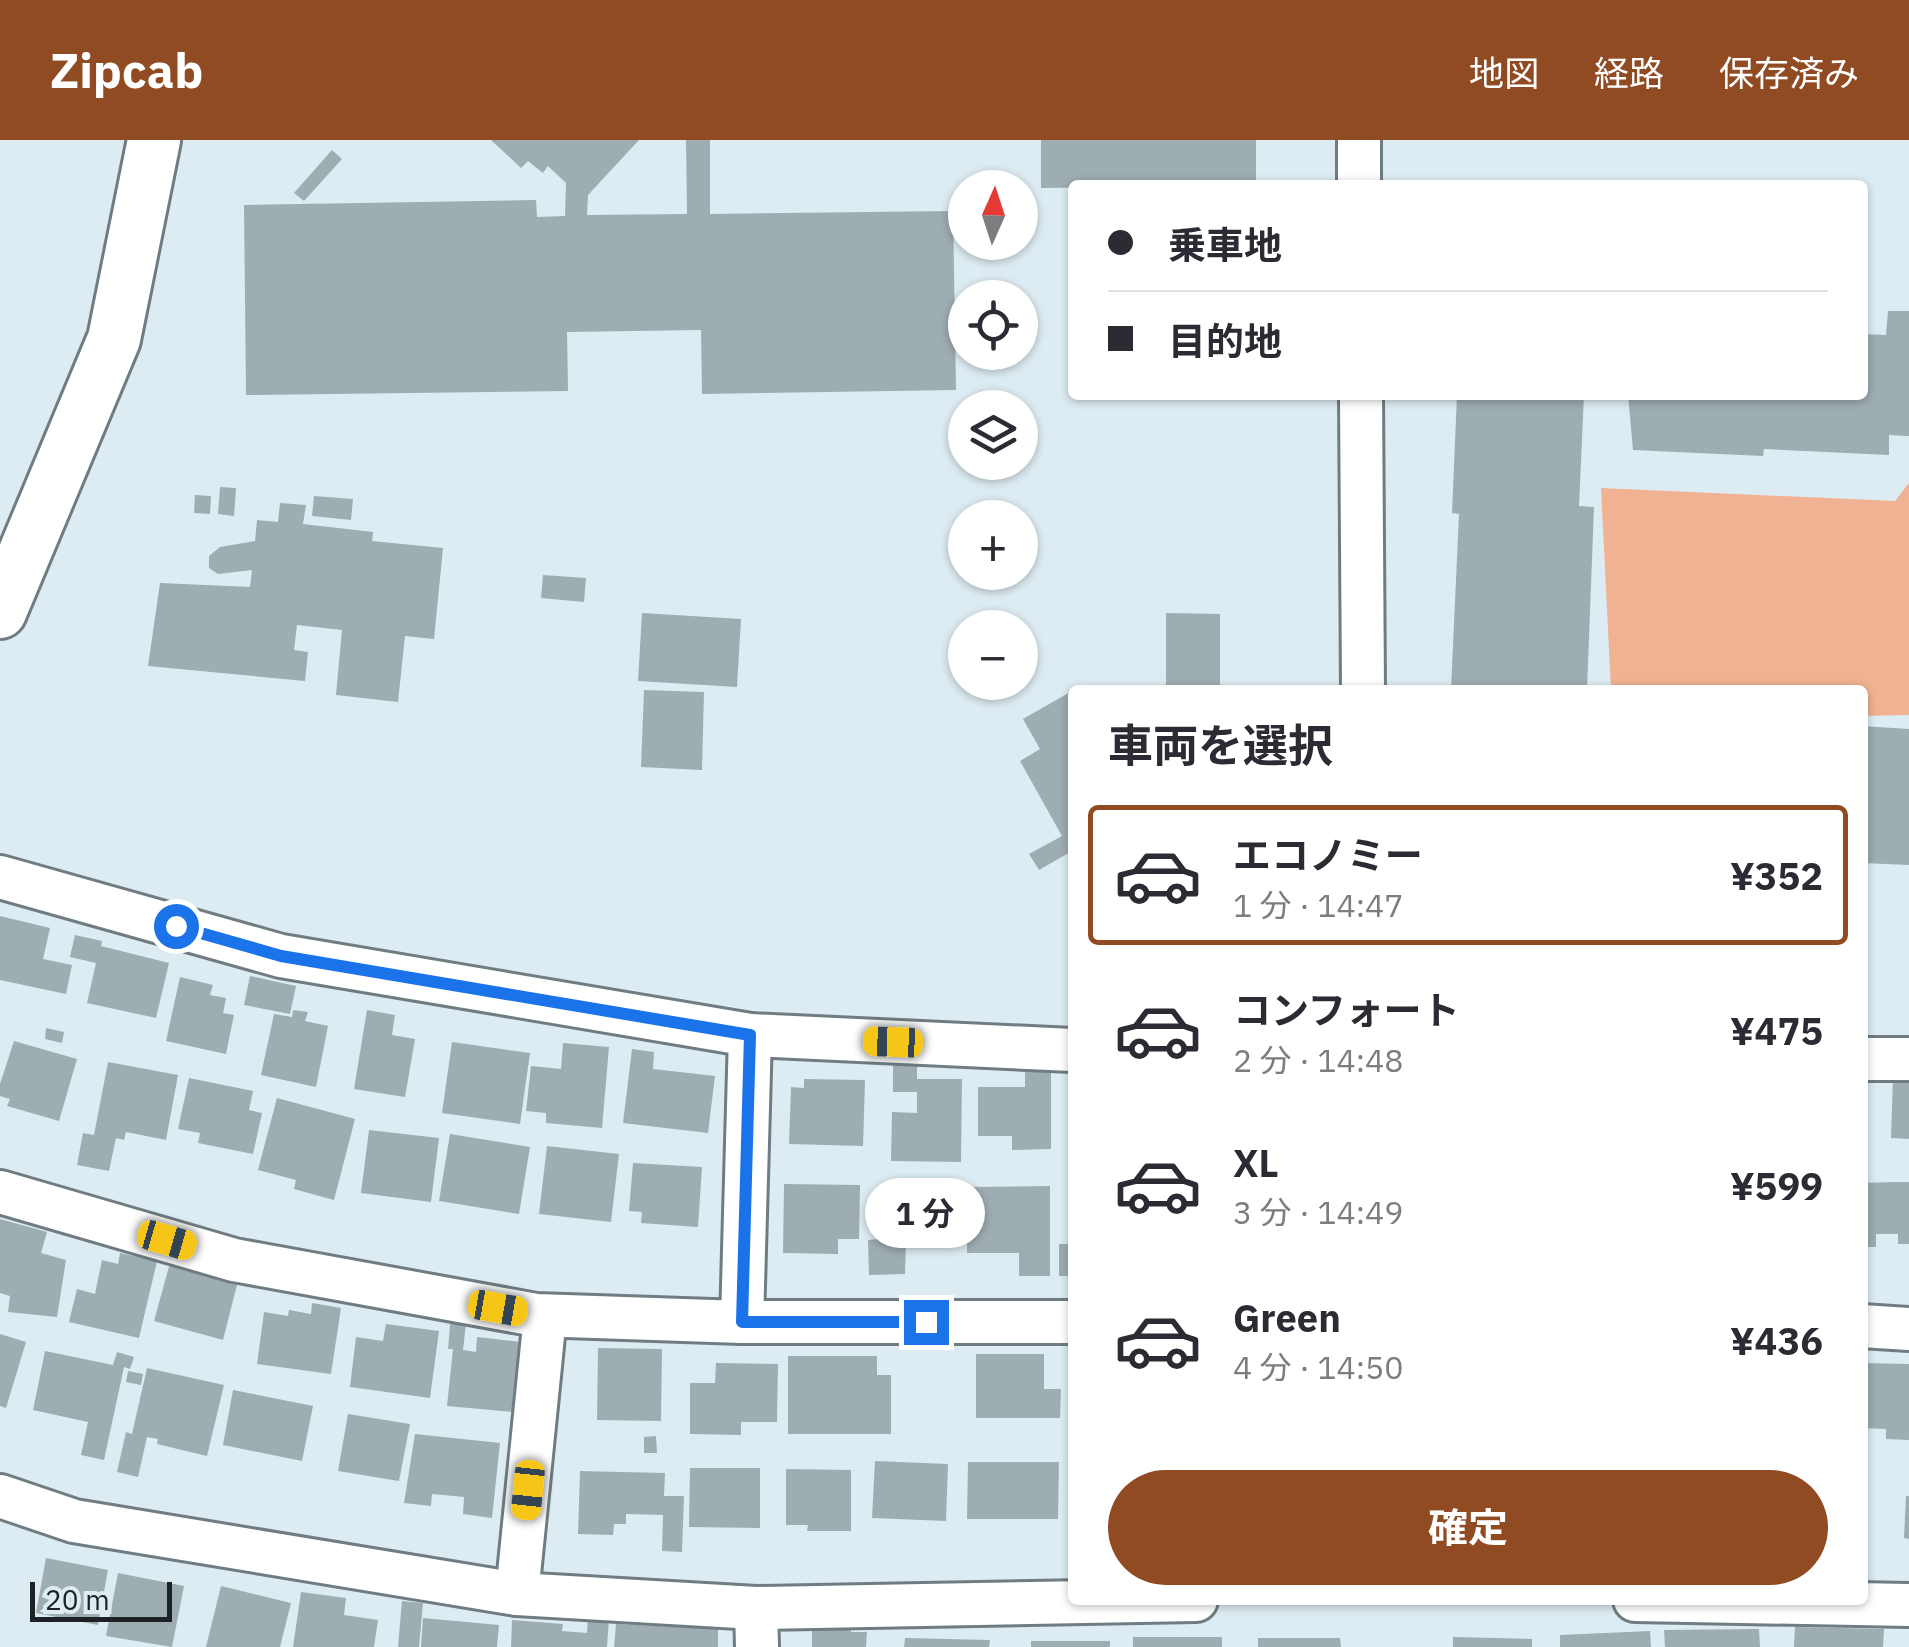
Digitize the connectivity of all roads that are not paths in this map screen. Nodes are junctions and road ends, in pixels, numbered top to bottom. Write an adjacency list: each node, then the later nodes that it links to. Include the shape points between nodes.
1 (154, 140): 5 (street, via 114,339)
2 (1359, 140): 3 (street)
3 (1359, 180)
4 (1361, 400): 6 (street)
5 (0, 612)
6 (1363, 685)
7 (0, 878): 8 (street, via 281,956)
8 (750, 1035): 9 (street); 14 (street)
9 (1068, 1050)
10 (1909, 1059): 11 (street)
11 (1868, 1060)
12 (0, 1192): 13 (street, via 234,1260)
13 (545, 1316): 14 (street); 19 (street)
14 (742, 1322): 15 (street)
15 (1068, 1322)
16 (1868, 1326): 17 (street)
17 (1909, 1329)
18 (0, 1496): 19 (street, via 74,1521)
19 (517, 1594): 23 (street)
20 (1868, 1603): 21 (street)
21 (1909, 1604)
22 (1117, 1605): 23 (street)
23 (756, 1628)

